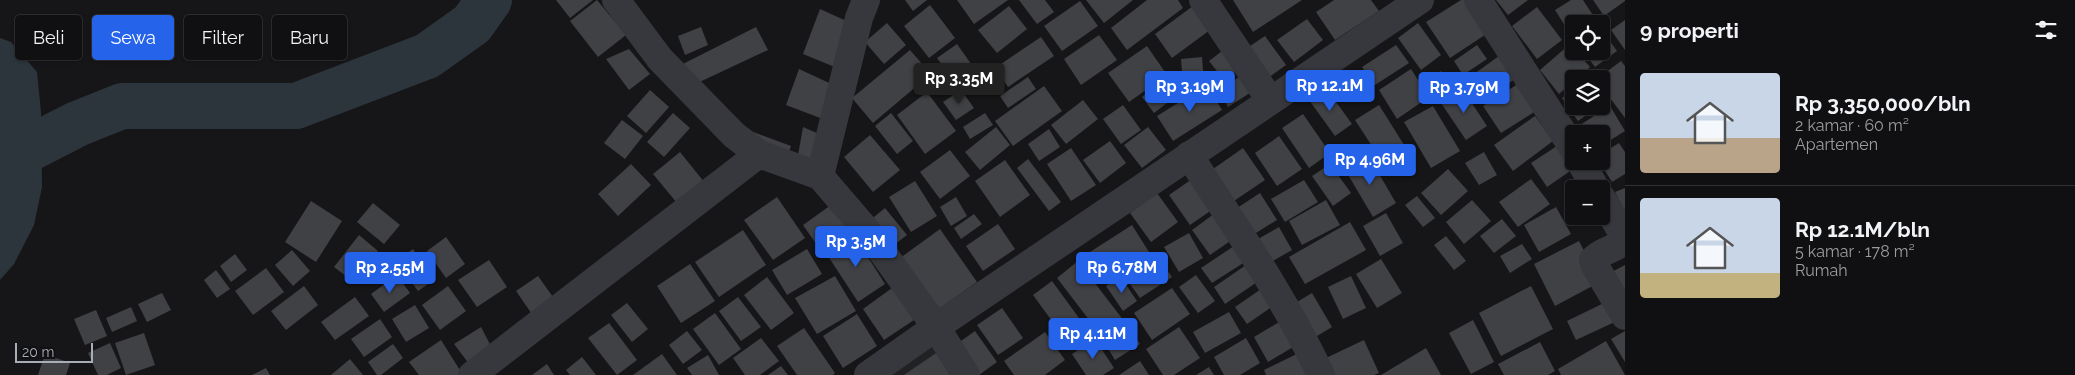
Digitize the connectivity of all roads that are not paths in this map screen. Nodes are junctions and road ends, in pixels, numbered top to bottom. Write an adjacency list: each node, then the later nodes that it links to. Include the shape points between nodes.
1 (616, 0): 8 (street, via 660,59 734,135)
2 (866, 0): 10 (street, via 858,18)
3 (1203, 0): 6 (street)
4 (1420, 0): 6 (street)
5 (1478, 0): 7 (street)
6 (1270, 100): 9 (street)
7 (1565, 136)
8 (760, 154): 10 (street); 14 (street)
9 (1189, 155): 13 (street); 17 (street, via 1259,264)
10 (820, 176): 13 (street, via 868,232)
11 (1610, 212): 12 (street, via 1624,239 1593,260)
12 (1625, 316)
13 (936, 327): 15 (street); 16 (street)
14 (472, 375)
15 (868, 375)
16 (966, 375)
17 (1322, 375)

